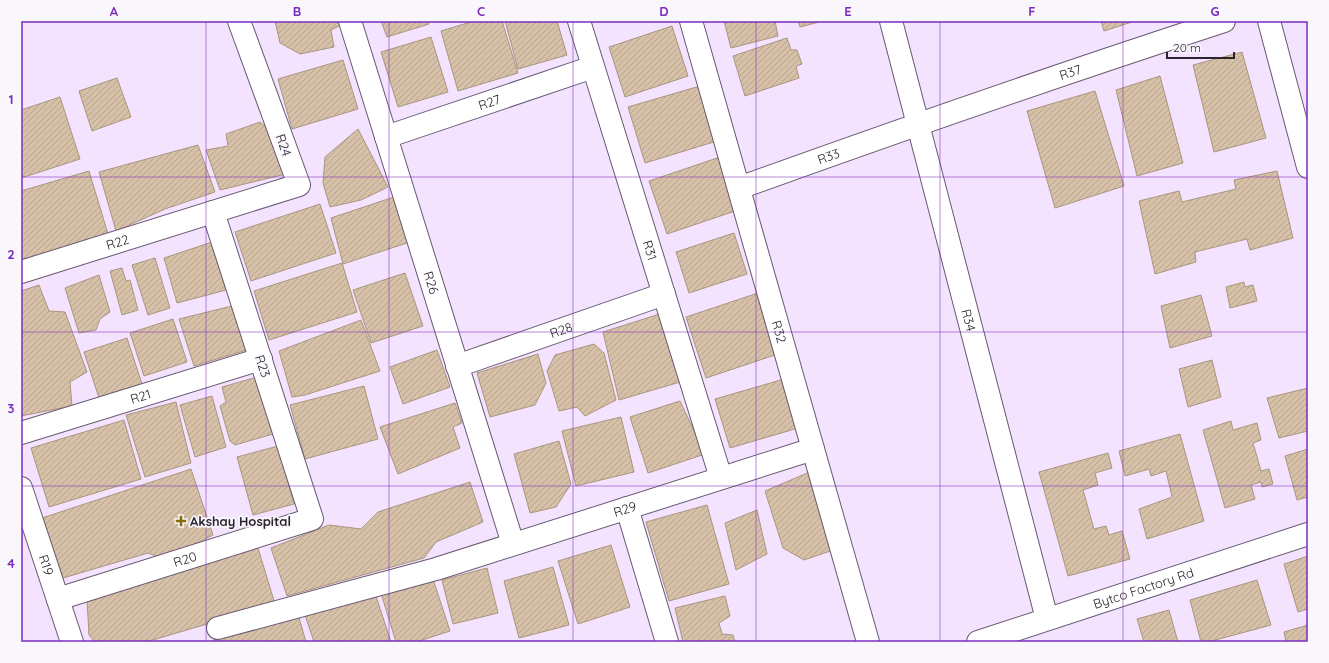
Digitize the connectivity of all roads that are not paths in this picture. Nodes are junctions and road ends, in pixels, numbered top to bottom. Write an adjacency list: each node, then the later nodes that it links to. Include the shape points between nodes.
1 (239, 21): 13 (street, R24, via 299,185)
2 (350, 21): 10 (street, R26)
3 (579, 21): 8 (street, R31)
4 (691, 21): 12 (street, R32)
5 (891, 21): 9 (street, R34)
6 (1224, 21): 9 (street, R37)
7 (1269, 21): 11 (street)
8 (593, 67): 10 (street, R27); 15 (street, R31)
9 (918, 124): 12 (street, R33); 27 (street, R34)
10 (386, 137): 17 (street, R26)
11 (1308, 167)
12 (739, 188): 19 (street, R32)
13 (213, 212): 14 (street, R22); 16 (street, R23)
14 (21, 272)
15 (664, 294): 17 (street, R28); 20 (street, R31)
16 (260, 359): 18 (street, R21); 23 (street, R23)
17 (457, 366): 25 (street, R26)
18 (21, 433)
19 (813, 449): 20 (street, R29); 32 (street, R32)
20 (721, 478): 22 (street, R29)
21 (21, 488): 26 (street, R19)
22 (627, 508): 25 (street, R29); 31 (street)
23 (312, 519): 26 (street, R20)
24 (1308, 534): 27 (street, Bytco Factory Rd)
25 (513, 544): 28 (street, R29)
26 (58, 599): 30 (street, R19)
27 (1047, 619): 29 (street, Bytco Factory Rd)
28 (218, 628)
29 (990, 640)
30 (72, 642)
31 (667, 642)
32 (868, 642)

